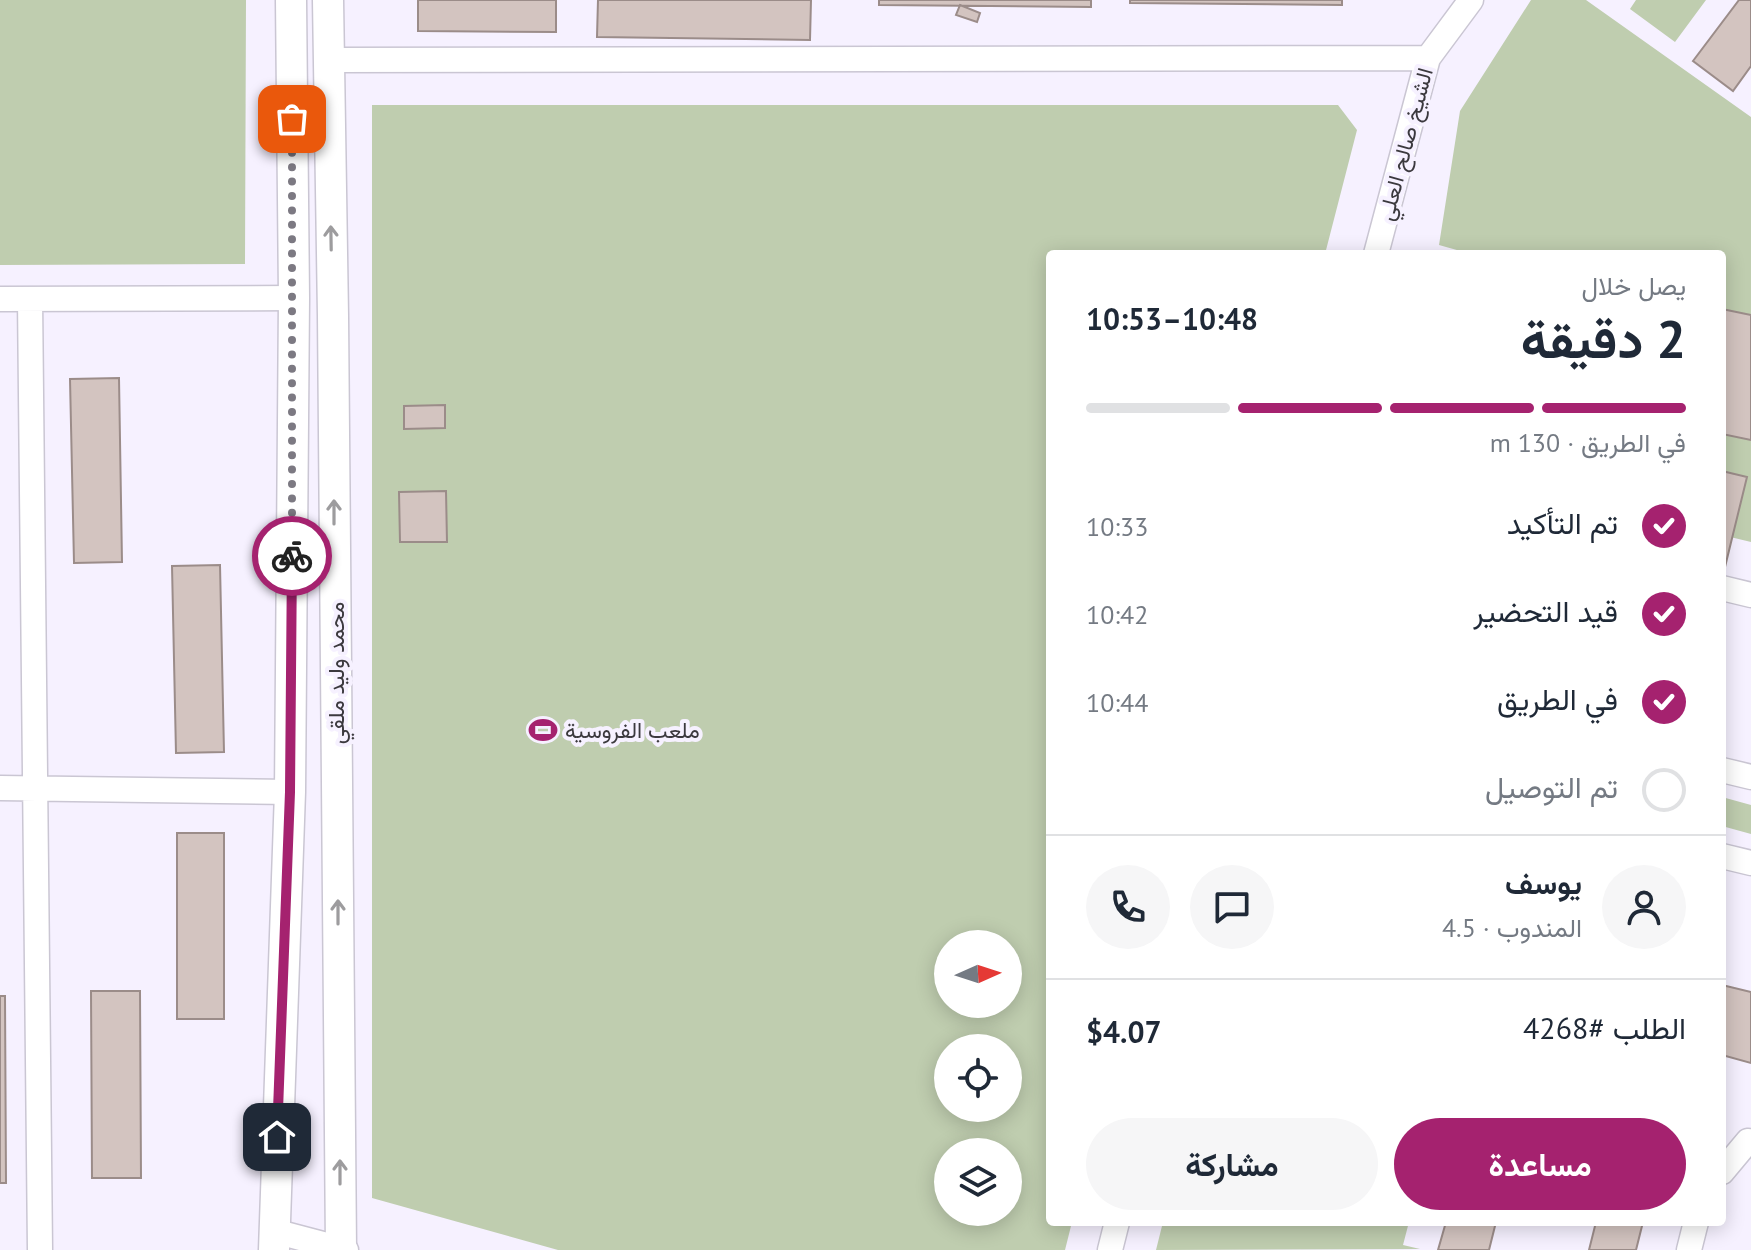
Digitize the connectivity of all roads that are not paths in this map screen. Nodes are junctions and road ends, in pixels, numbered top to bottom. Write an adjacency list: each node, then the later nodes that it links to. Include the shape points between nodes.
1 (291, 0): 7 (street, محمد وليد ملقي)
2 (328, 0): 5 (street, محمد وليد ملقي)
3 (1471, 0): 4 (street, الشيخ صالح العلي)
4 (1428, 58): 5 (street); 6 (street, الشيخ صالح العلي)
5 (328, 60): 25 (street, محمد وليد ملقي, one-way to 5)
6 (1377, 250)
7 (294, 298): 9 (street); 16 (street, محمد وليد ملقي)
8 (0, 299): 9 (street)
9 (30, 299): 15 (street)
10 (1726, 589): 11 (street)
11 (1751, 595)
12 (1726, 771): 13 (street)
13 (1751, 777)
14 (0, 788): 15 (street)
15 (34, 789): 16 (street); 24 (street)
16 (290, 792): 23 (street, محمد وليد ملقي)
17 (1726, 857): 18 (street)
18 (1751, 863)
19 (1748, 1141): 20 (street)
20 (1726, 1167)
21 (1116, 1226): 26 (street)
22 (1695, 1226): 27 (street)
23 (274, 1241): 25 (street)
24 (40, 1250)
25 (343, 1250)
26 (1110, 1250)
27 (1689, 1250)

